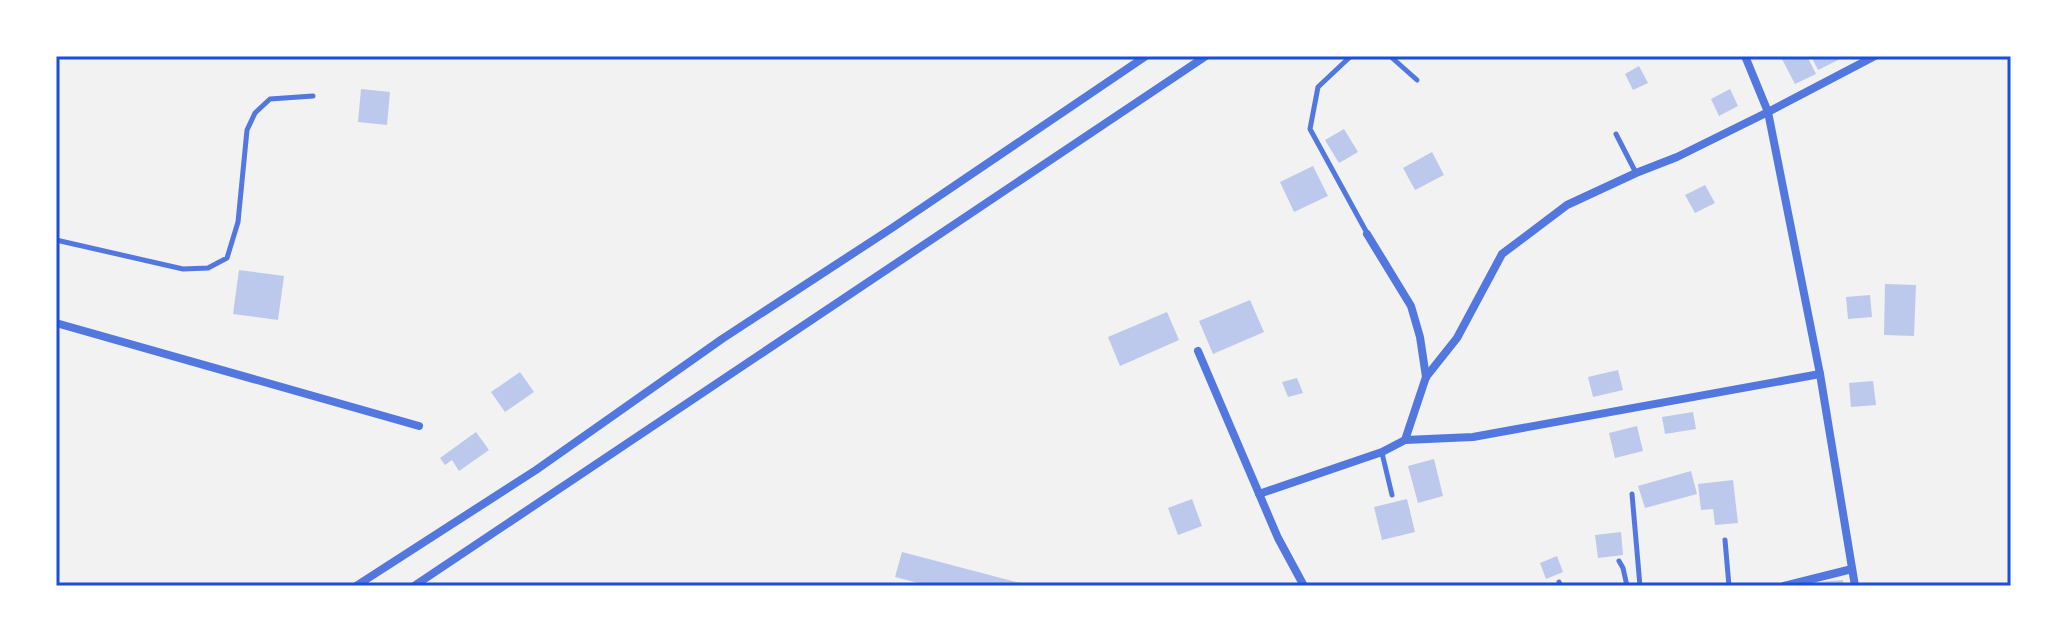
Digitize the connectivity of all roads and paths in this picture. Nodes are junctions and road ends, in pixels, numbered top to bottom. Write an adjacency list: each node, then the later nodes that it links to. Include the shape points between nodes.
1 (1146, 56): 27 (street)
2 (1206, 56): 28 (street)
3 (1351, 56): 12 (lane, via 1318,87 1310,129)
4 (1390, 56): 7 (lane)
5 (1745, 56): 9 (street)
6 (1875, 56): 9 (street)
7 (1417, 80)
8 (313, 96): 13 (lane, via 270,99 255,113 247,130 238,222 227,258 208,268 183,269)
9 (1768, 112): 11 (street); 16 (street)
10 (1616, 134): 11 (lane)
11 (1636, 173): 17 (street, via 1567,205 1502,254 1457,338)
12 (1367, 234): 17 (street, via 1411,306)
13 (56, 240)
14 (56, 323): 18 (street)
15 (1198, 351): 21 (street)
16 (1820, 374): 19 (street, via 1473,437); 26 (street)
17 (1426, 377): 19 (street)
18 (419, 426)
19 (1405, 440): 20 (street)
20 (1382, 452): 21 (street); 23 (lane)
21 (1259, 494): 29 (street)
22 (1632, 494): 31 (lane)
23 (1392, 495)
24 (1725, 540): 32 (lane)
25 (1619, 561): 30 (lane)
26 (1852, 569): 33 (street); 34 (street)
27 (356, 586)
28 (414, 586)
29 (1304, 586)
30 (1627, 586)
31 (1640, 586)
32 (1729, 586)
33 (1784, 586)
34 (1855, 586)

